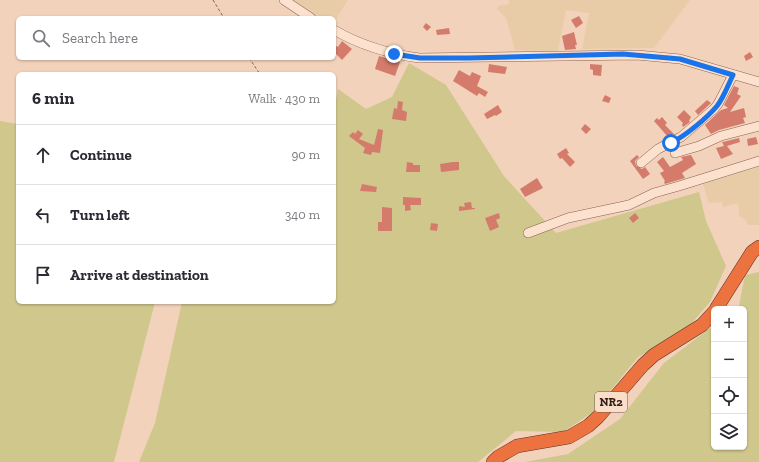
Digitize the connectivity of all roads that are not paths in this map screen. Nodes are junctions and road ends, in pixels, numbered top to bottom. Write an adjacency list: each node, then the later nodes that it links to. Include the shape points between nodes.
1 (284, 0): 2 (street)
2 (308, 16)
3 (336, 31): 4 (street, via 402,56 468,58 623,54 680,59)
4 (733, 75): 5 (street); 9 (street, via 714,109 681,137 658,149)
5 (759, 82)
6 (759, 126): 7 (street, via 721,136)
7 (675, 153)
8 (759, 161): 10 (street, via 666,189 629,205 568,218)
9 (640, 163)
10 (528, 233)
11 (756, 249): 12 (highway)
12 (718, 306)
13 (711, 315): 14 (highway, NR2 / NR2, via 702,325 654,355 588,426 569,437 517,446)
14 (492, 462)

